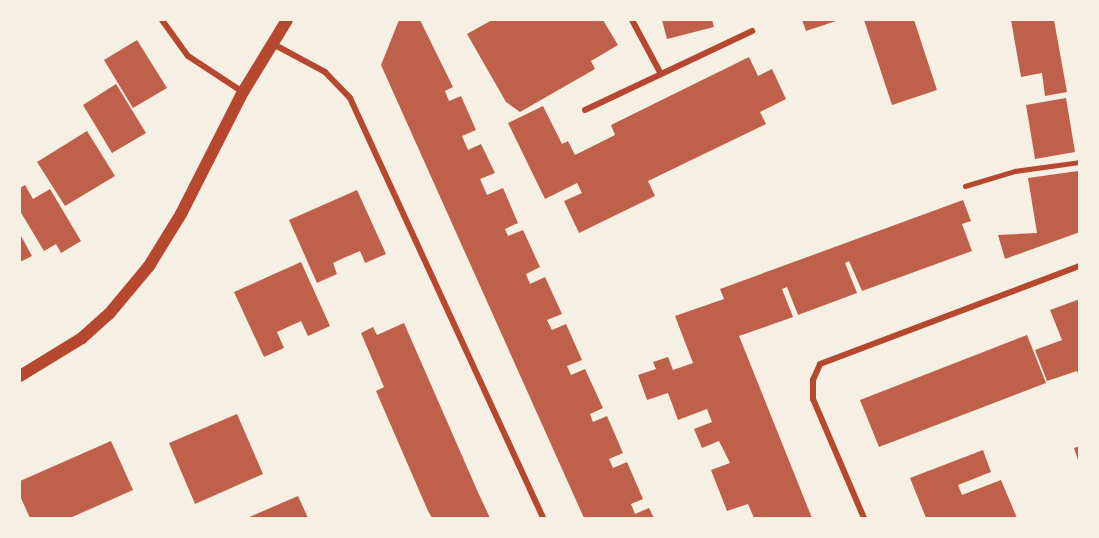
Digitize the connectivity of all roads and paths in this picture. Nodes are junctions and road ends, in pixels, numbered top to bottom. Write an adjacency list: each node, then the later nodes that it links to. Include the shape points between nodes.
1 (162, 20): 7 (street, via 188,56)
2 (287, 20): 5 (main road)
3 (632, 20): 6 (street)
4 (752, 31): 6 (street)
5 (273, 44): 7 (main road); 13 (street, via 325,72 350,98)
6 (661, 74): 8 (street)
7 (243, 92): 12 (main road, via 181,214 149,266 109,314 82,338)
8 (585, 110)
9 (1080, 162): 10 (lane, via 1015,171)
10 (965, 186)
11 (1080, 266): 14 (street, via 820,364 813,380 813,399)
12 (20, 376)
13 (543, 519)
14 (864, 519)

